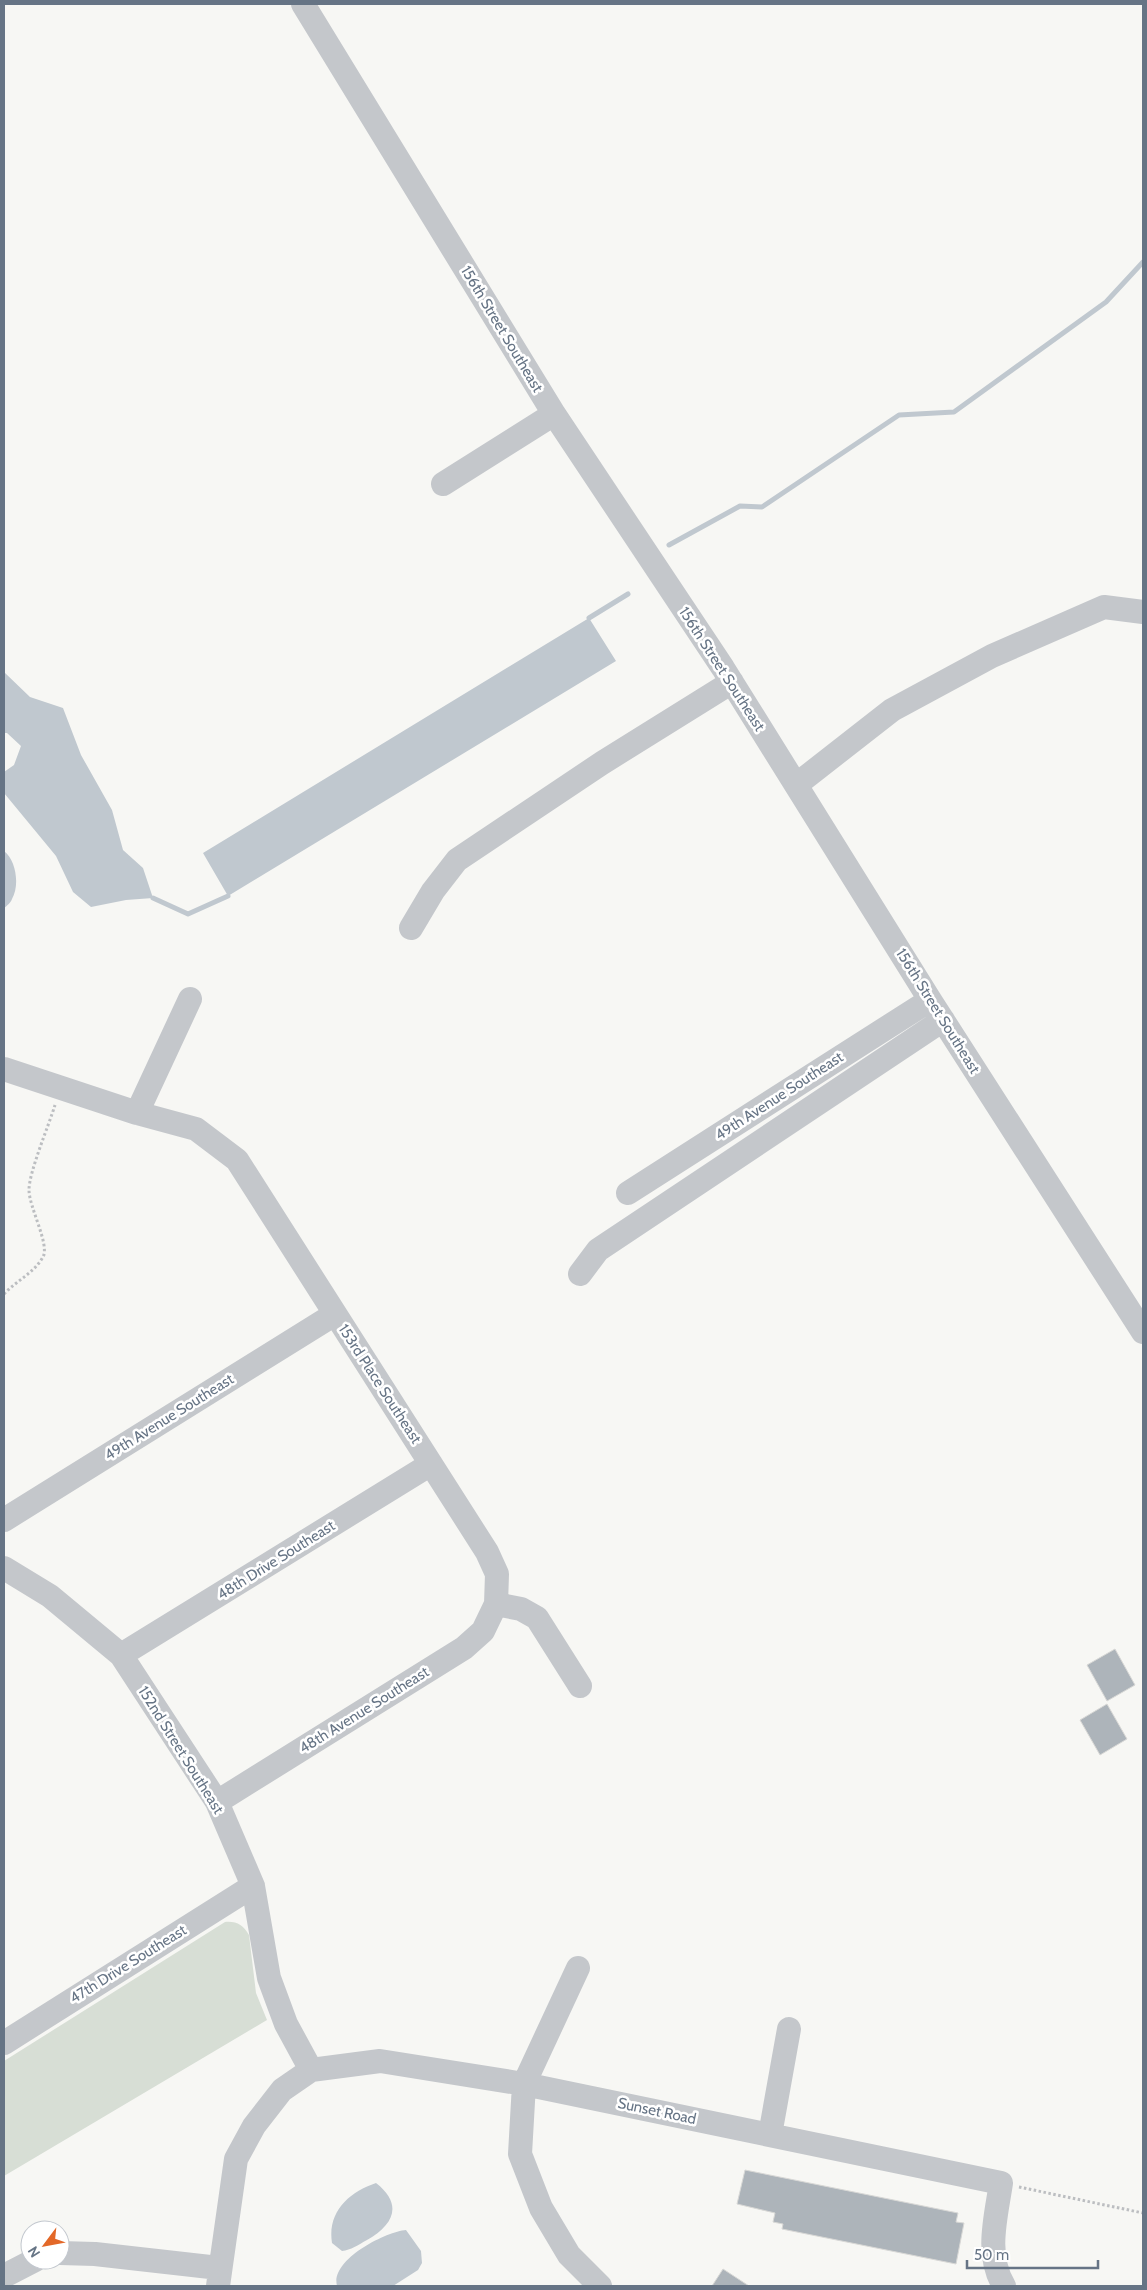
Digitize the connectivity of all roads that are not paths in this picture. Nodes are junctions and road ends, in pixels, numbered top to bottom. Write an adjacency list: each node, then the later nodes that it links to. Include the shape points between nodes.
1 (303, 4): 2 (street, 156th Street Southeast)
2 (554, 414): 3 (street); 5 (street, 156th Street Southeast)
3 (443, 484)
4 (1143, 612): 6 (street, via 1104,607 992,656 892,710)
5 (732, 682): 6 (street, 156th Street Southeast); 7 (street, via 602,763 457,860 433,891)
6 (796, 785): 9 (street, 156th Street Southeast)
7 (411, 928)
8 (190, 998): 12 (street)
9 (930, 1000): 10 (street, 156th Street Southeast); 13 (street, 49th Avenue Southeast)
10 (943, 1020): 14 (street, via 598,1250); 16 (street, 156th Street Southeast)
11 (4, 1069): 12 (street, 153rd Place Southeast)
12 (137, 1113): 15 (street, 153rd Place Southeast, via 196,1129 237,1160)
13 (628, 1193)
14 (580, 1274)
15 (335, 1314): 17 (street, 153rd Place Southeast); 18 (street, 49th Avenue Southeast)
16 (1143, 1332)
17 (431, 1464): 20 (street, 153rd Place Southeast, via 494,1567 497,1574); 21 (street, 48th Drive Southeast)
18 (4, 1520)
19 (4, 1568): 21 (street, 152nd Street Southeast, via 50,1596)
20 (496, 1604): 22 (street, via 521,1609 537,1618); 23 (street, 48th Avenue Southeast, via 483,1631 464,1648)
21 (121, 1655): 23 (street, 152nd Street Southeast)
22 (580, 1686)
23 (217, 1802): 24 (street, 152nd Street Southeast)
24 (253, 1886): 27 (street, 47th Drive Southeast); 28 (street, 152nd Street Southeast, via 269,1978 286,2024)
25 (578, 1968): 29 (street)
26 (789, 2029): 30 (street)
27 (4, 2043)
28 (311, 2070): 29 (street, Sunset Road, via 380,2061); 34 (street, via 282,2090 254,2126 236,2159)
29 (524, 2084): 30 (street, Sunset Road); 35 (street, via 520,2154 541,2208 569,2255)
30 (770, 2135): 36 (street, Sunset Road, via 1001,2183 992,2243)
31 (70, 2253): 34 (street, via 95,2254)
32 (20, 2268): 33 (street)
33 (4, 2276)
34 (219, 2277)
35 (600, 2286)
36 (1004, 2286)

